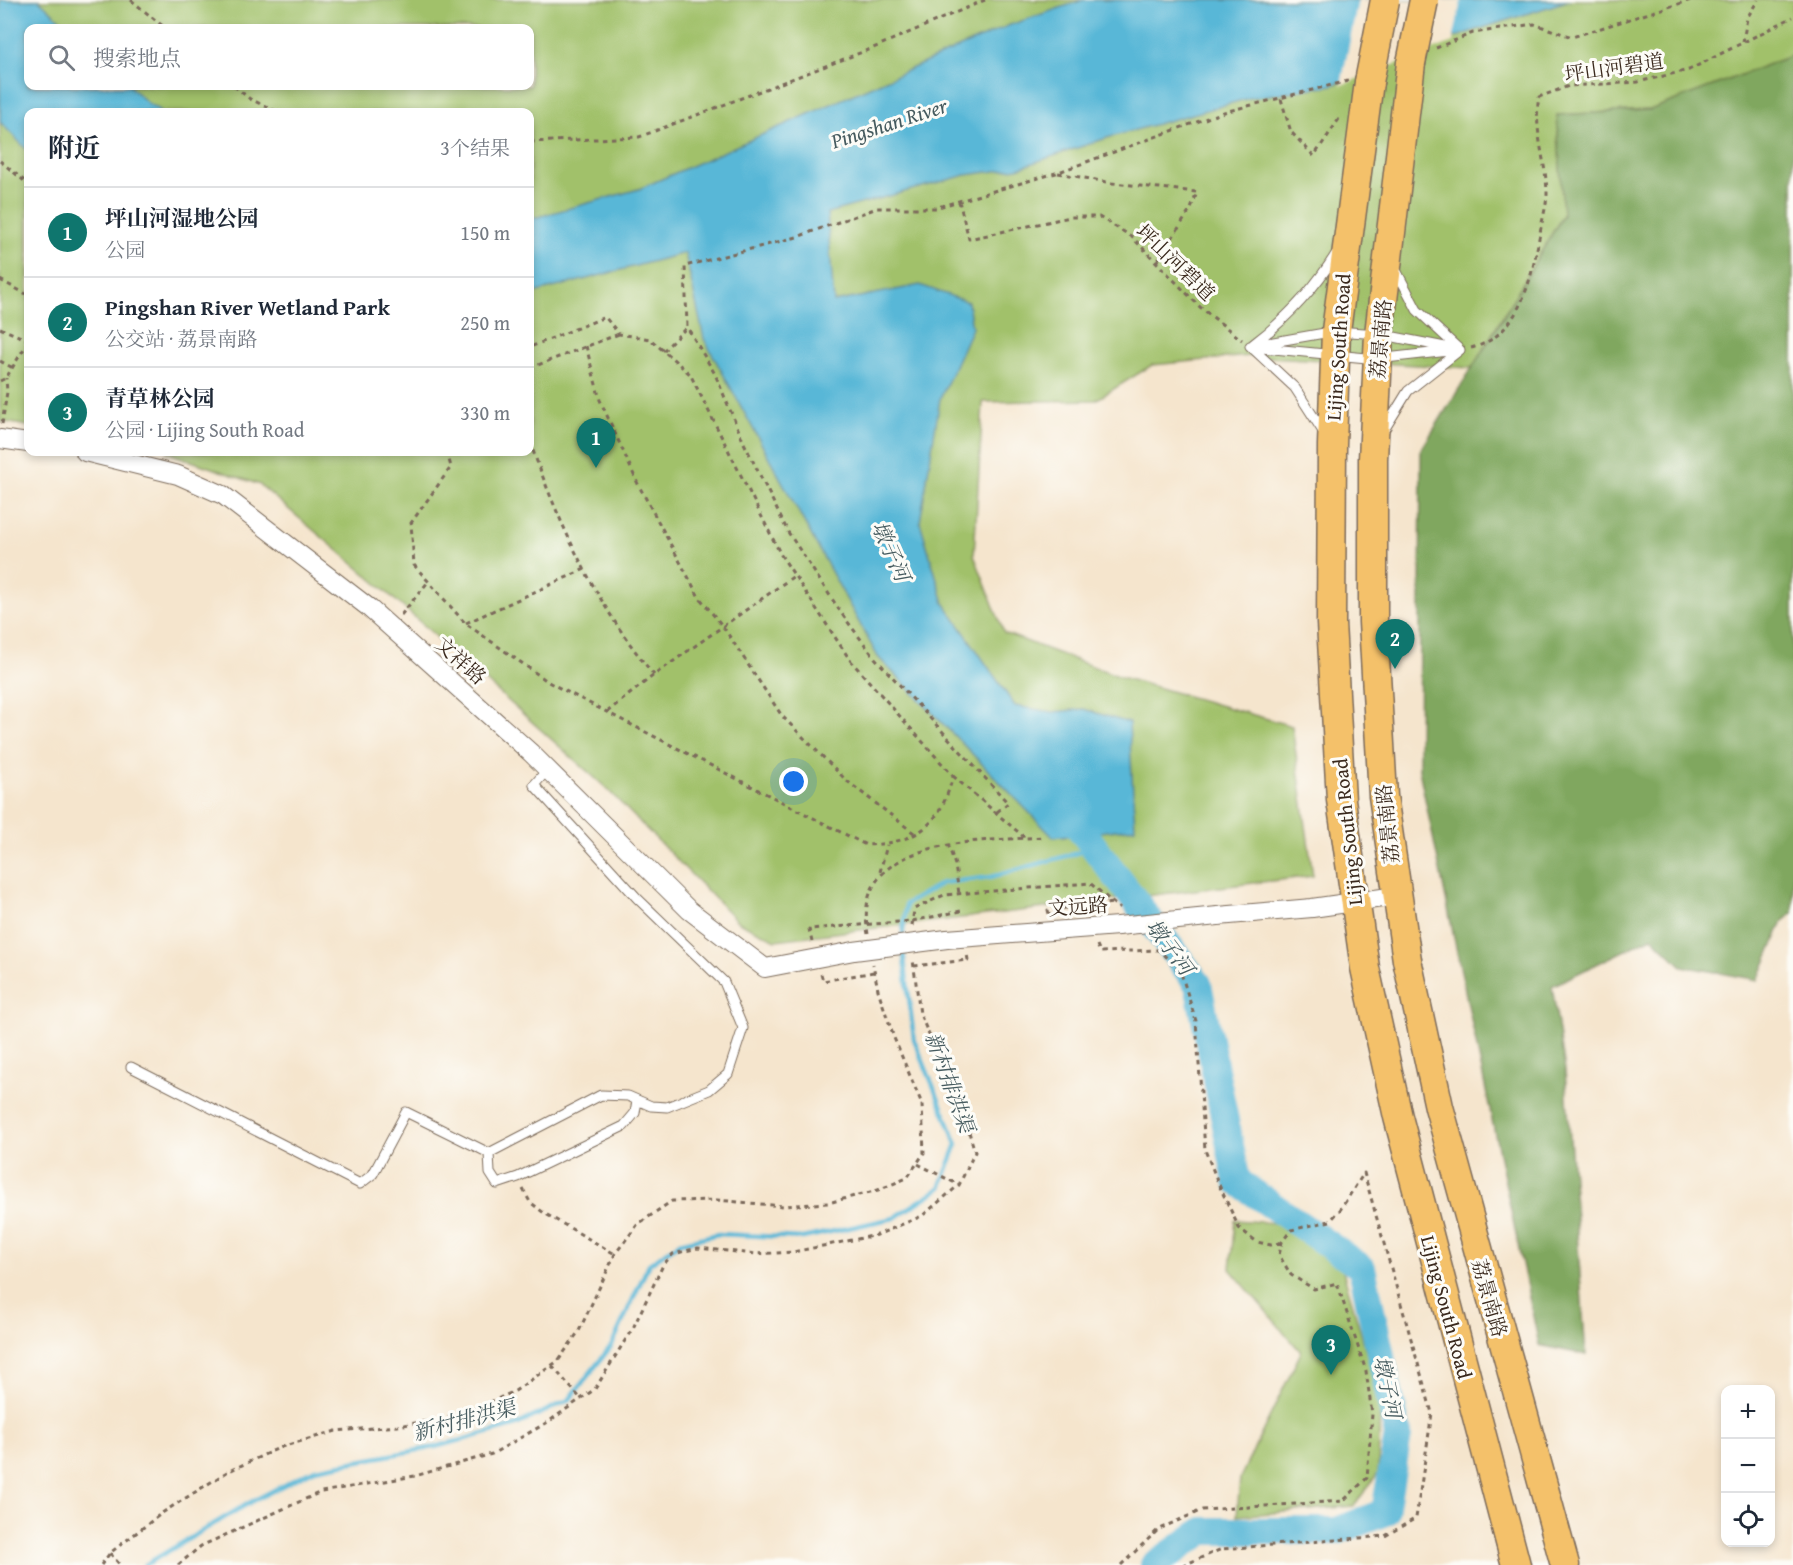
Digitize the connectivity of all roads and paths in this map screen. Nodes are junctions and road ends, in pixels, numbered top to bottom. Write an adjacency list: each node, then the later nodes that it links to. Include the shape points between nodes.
1 (131, 0): 8 (path)
2 (985, 0): 16 (path, via 873,48 639,137)
3 (1385, 0): 11 (main road, Lijing South Road, bridge)
4 (1424, 0): 10 (main road, 荔景南路, bridge)
5 (1691, 0): 10 (path, via 1572,37 1534,24 1473,33)
6 (1758, 0): 9 (path, via 1746,18)
7 (1793, 17): 9 (path, 坪山河碧道)
8 (160, 24)
9 (1743, 42): 36 (path, 坪山河碧道, via 1689,70 1638,82 1569,86 1539,97 1536,113 1547,194 1531,280 1510,324 1480,345)
10 (1421, 57): 22 (main road, 荔景南路)
11 (1362, 80): 13 (path); 21 (main road, Lijing South Road)
12 (239, 90): 14 (path)
13 (1281, 99): 15 (path, via 1291,132 1314,156); 18 (path, via 1224,112)
14 (269, 108)
15 (1348, 108)
16 (534, 142)
17 (0, 161): 19 (path)
18 (1056, 173): 20 (path); 23 (path, via 1197,192 1191,209)
19 (24, 181)
20 (959, 201): 23 (path, 坪山河碧道, via 969,239 1070,217 1099,217 1131,236); 26 (path, via 934,208 877,208 797,237 685,266)
21 (1348, 235): 30 (main road, Lijing South Road); 33 (lane, via 1319,282 1294,310)
22 (1389, 248): 34 (main road, 荔景南路); 36 (lane, via 1398,276 1418,310)
23 (1157, 261): 33 (path, 坪山河碧道, via 1200,307)
24 (0, 280): 25 (path)
25 (24, 293)
26 (687, 327): 37 (path); 60 (path, via 715,374 744,444 788,532 875,658 1008,803)
27 (0, 328): 29 (path)
28 (619, 334): 31 (path, via 605,317); 32 (path); 37 (path, via 651,339)
29 (24, 339)
30 (1336, 344): 33 (lane); 33 (lane); 34 (lane); 34 (lane); 45 (main road, Lijing South Road)
31 (534, 345)
32 (586, 346): 39 (path); 55 (path, via 600,400 638,484 699,597)
33 (1250, 346): 45 (lane, via 1295,388)
34 (1378, 346): 36 (lane); 36 (lane); 49 (main road, 荔景南路)
35 (24, 348): 40 (path)
36 (1460, 350): 49 (lane, via 1408,391 1386,424)
37 (663, 351): 51 (path, via 690,374)
38 (0, 361): 40 (path)
39 (534, 366)
40 (13, 368): 41 (path)
41 (6, 378): 42 (path); 43 (path)
42 (0, 381)
43 (0, 439): 44 (street)
44 (24, 442)
45 (1332, 445): 70 (main road, Lijing South Road, via 1330,623 1341,800)
46 (534, 451): 50 (path)
47 (101, 456): 54 (street, 文祥路, via 178,475 223,495)
48 (448, 456): 52 (path, via 451,467 411,523 414,565)
49 (1373, 459): 68 (main road, 荔景南路, via 1373,622 1383,796)
50 (585, 569): 53 (path); 56 (path, via 626,641)
51 (794, 576): 55 (path); 59 (path, via 850,660)
52 (428, 582): 53 (path); 54 (path)
53 (465, 623): 57 (path, via 550,682)
54 (391, 627): 58 (street, 文祥路)
55 (724, 628): 56 (path); 61 (path, via 782,716 847,781)
56 (654, 675): 57 (path)
57 (607, 712): 65 (path, via 866,845)
58 (548, 769): 86 (street, 文祥路, via 689,910); 90 (lane, via 534,785 637,898 724,982 742,1028 728,1074 708,1090 667,1107)
59 (952, 776): 60 (path); 61 (path, via 946,802 928,827)
60 (997, 812): 63 (path)
61 (915, 833): 65 (path)
62 (1044, 837): 63 (path)
63 (1025, 838): 64 (path)
64 (948, 844): 66 (path, via 924,848); 67 (path)
65 (887, 845): 66 (path)
66 (880, 873): 75 (path, via 871,893)
67 (959, 894): 69 (path, via 1090,883); 74 (path, via 929,900 914,909)
68 (1396, 896): 70 (street, 文远路); 106 (main road, 荔景南路, via 1442,1118)
69 (1114, 903): 72 (path, via 1048,910); 73 (path)
70 (1354, 903): 73 (street, 文远路, bridge, via 1218,916); 105 (main road, Lijing South Road, via 1398,1117)
71 (961, 911): 74 (path)
72 (1050, 916)
73 (1120, 918): 80 (street, 文远路, bridge)
74 (912, 921): 75 (path); 76 (path)
75 (866, 924): 79 (path, via 809,929); 80 (path)
76 (912, 932)
77 (1148, 934): 81 (path, via 1165,949)
78 (1096, 942): 81 (path, via 1100,952)
79 (813, 943)
80 (862, 947): 86 (street, 文远路)
81 (1159, 950): 95 (path, via 1181,973 1196,1021 1205,1150 1219,1185 1239,1228 1257,1242)
82 (967, 954): 85 (path, via 968,960)
83 (913, 955): 85 (path)
84 (873, 962): 87 (path)
85 (914, 966): 94 (path, via 920,1014 975,1152)
86 (765, 968)
87 (874, 972): 88 (path, via 823,981); 92 (path, via 894,1038 922,1104 924,1153)
88 (821, 974)
89 (131, 1067): 91 (lane, via 360,1184 373,1174 406,1112)
90 (637, 1100): 91 (lane, via 601,1095); 93 (lane, via 635,1113 624,1126)
91 (489, 1153): 93 (lane, via 490,1173 497,1184)
92 (918, 1164): 94 (path); 96 (path, via 907,1178 828,1203 783,1206 717,1200 672,1201 638,1224)
93 (518, 1177): 96 (path, via 530,1202)
94 (959, 1185): 98 (path, via 922,1216 877,1234 793,1252 756,1254 698,1248 673,1254 663,1265 610,1368)
95 (1282, 1242): 103 (path, via 1279,1255 1291,1275 1314,1289 1337,1282 1366,1371 1372,1414 1367,1478 1343,1501 1202,1510 1159,1529); 104 (path, via 1291,1230 1329,1221 1364,1173 1432,1413 1416,1518 1385,1536 1222,1549)
96 (615, 1254): 97 (path, via 579,1331)
97 (552, 1366): 98 (path); 99 (path, via 515,1391 461,1415 336,1431 281,1447 227,1472 162,1513)
98 (582, 1400): 102 (path, via 492,1454 415,1476 321,1492 201,1546)
99 (110, 1553): 100 (path); 101 (path)
100 (101, 1565)
101 (120, 1565)
102 (178, 1565)
103 (1121, 1565)
104 (1184, 1565)
105 (1516, 1565)
106 (1565, 1565)

